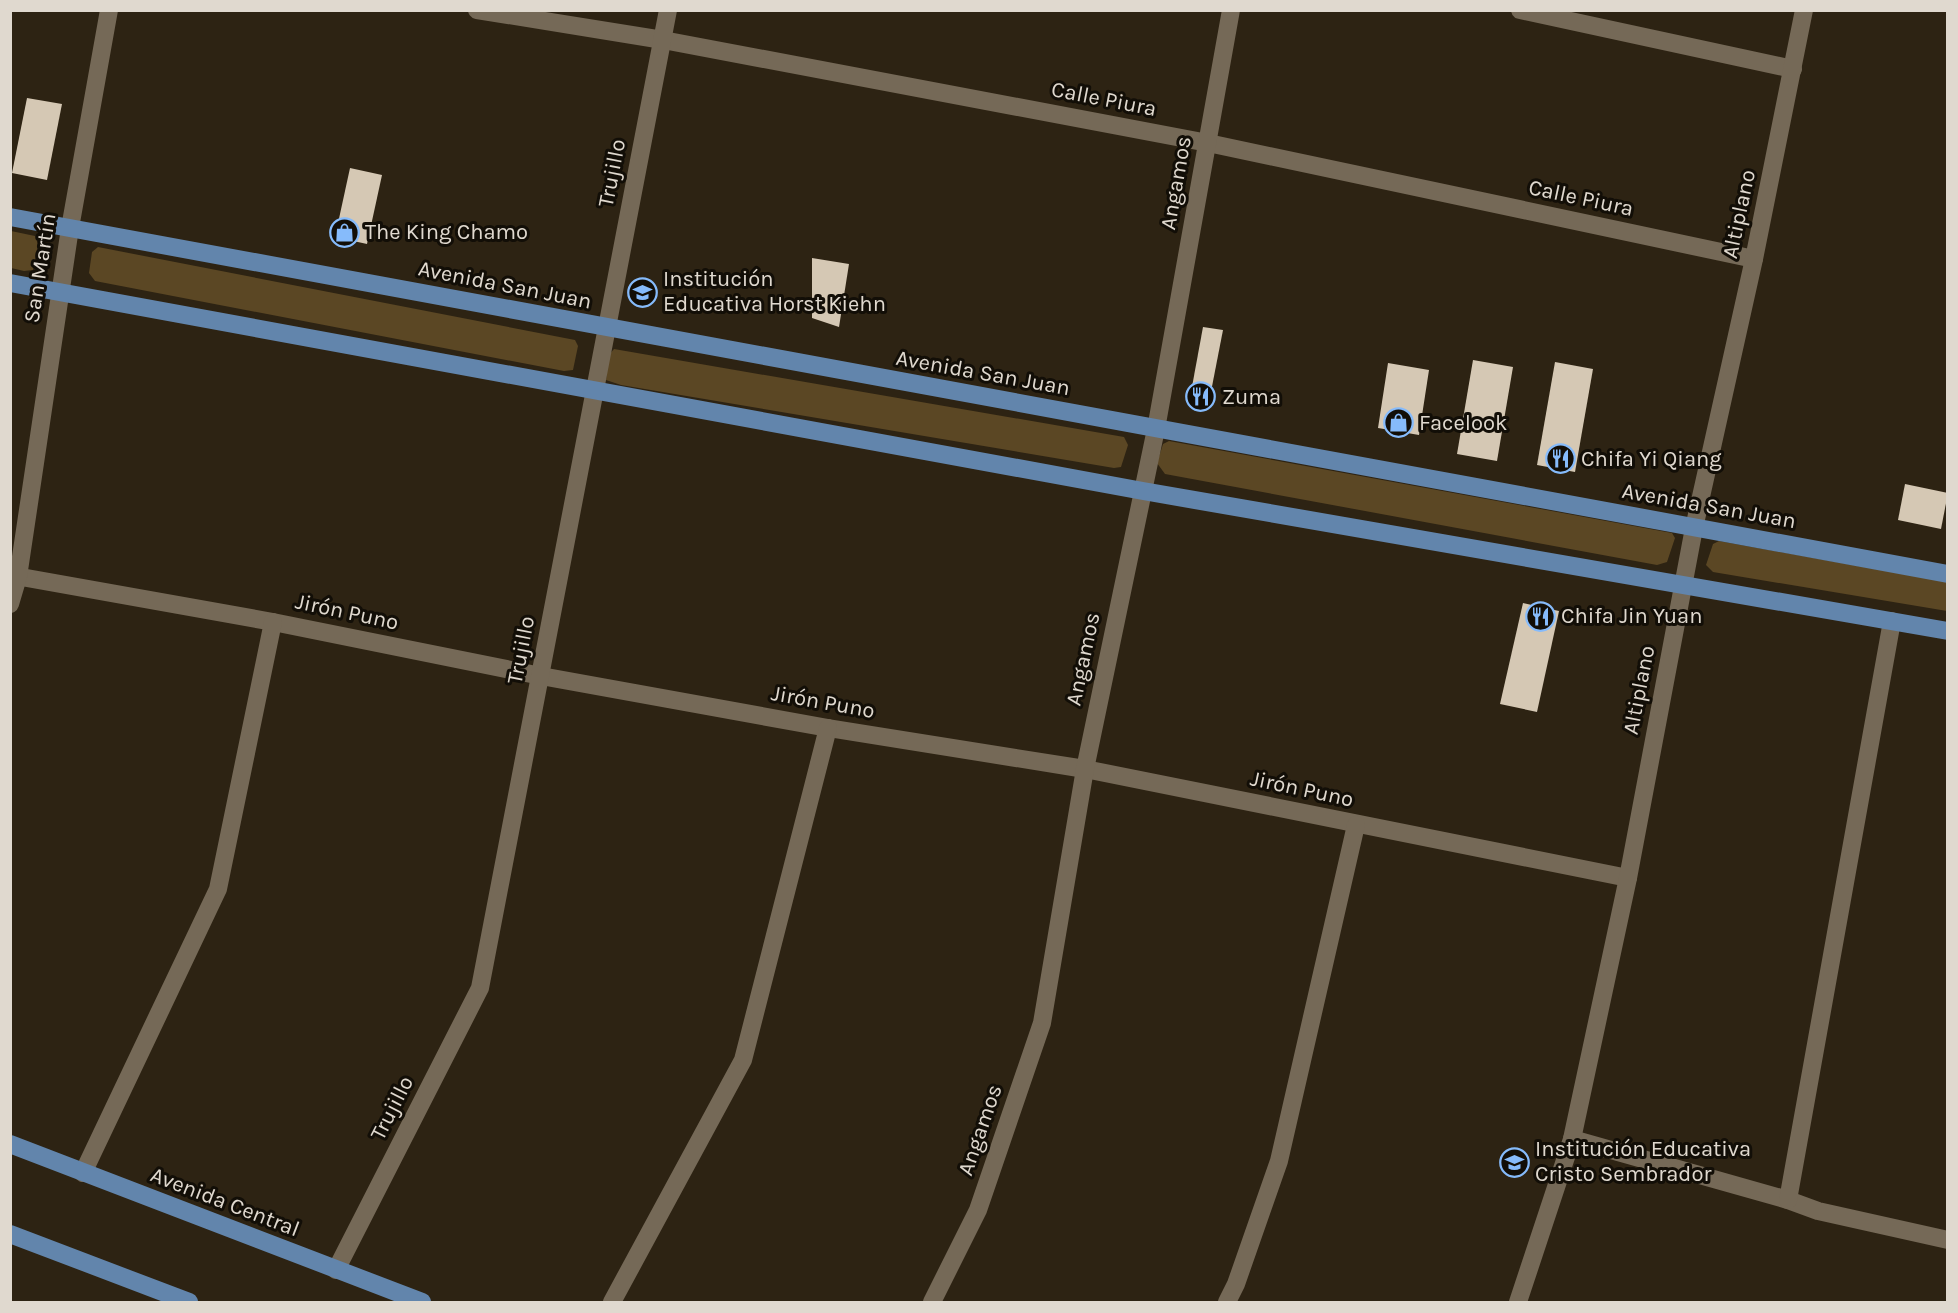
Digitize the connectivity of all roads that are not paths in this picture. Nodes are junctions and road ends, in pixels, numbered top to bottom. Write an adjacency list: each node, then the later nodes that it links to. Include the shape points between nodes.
1 (109, 10): 11 (street, San Martín)
2 (477, 10): 7 (street, Calle Piura)
3 (668, 10): 7 (street, Trujillo)
4 (1231, 10): 9 (street, Angamos)
5 (1520, 10): 8 (street)
6 (1804, 11): 8 (street, Altiplano)
7 (663, 40): 9 (street, Calle Piura); 15 (street, Trujillo)
8 (1793, 69): 12 (street, Altiplano)
9 (1208, 143): 12 (street, Calle Piura); 17 (street, Angamos)
10 (10, 217): 11 (main road, Avenida San Juan)
11 (70, 228): 14 (street, San Martín); 15 (main road, Avenida San Juan)
12 (1755, 259): 19 (street, Altiplano)
13 (10, 283): 14 (main road)
14 (60, 293): 16 (main road); 21 (street, San Martín)
15 (606, 328): 16 (street, Trujillo); 17 (main road, Avenida San Juan)
16 (594, 391): 18 (main road); 27 (street, Trujillo)
17 (1156, 429): 18 (street, Angamos); 19 (main road, Avenida San Juan)
18 (1143, 491): 22 (main road); 29 (street, Angamos)
19 (1694, 528): 20 (main road, Avenida San Juan); 22 (street, Altiplano)
20 (1947, 574)
21 (14, 576): 23 (street, San Martín); 25 (street, Jirón Puno)
22 (1683, 585): 24 (main road); 31 (street, Altiplano)
23 (10, 604)
24 (1892, 621): 26 (main road); 35 (street)
25 (273, 622): 27 (street, Jirón Puno); 34 (street, via 218,889)
26 (1947, 631)
27 (540, 676): 28 (street, Jirón Puno); 38 (street, Trujillo, via 480,988)
28 (828, 728): 29 (street, Jirón Puno); 42 (street, via 743,1060)
29 (1085, 769): 30 (street, Jirón Puno); 43 (street, Angamos, via 1042,1023 978,1210)
30 (1356, 825): 31 (street, Jirón Puno); 44 (street, via 1279,1161)
31 (1628, 878): 32 (street, Altiplano)
32 (1572, 1139): 35 (street); 39 (street, Altiplano)
33 (10, 1144): 34 (main road, Avenida Central)
34 (83, 1173): 38 (main road, Avenida Central)
35 (1788, 1200): 37 (street, via 1818,1211)
36 (10, 1234): 40 (main road)
37 (1947, 1240)
38 (336, 1270): 41 (main road, Avenida Central)
39 (1522, 1301)
40 (189, 1302)
41 (422, 1302)
42 (612, 1302)
43 (932, 1302)
44 (1227, 1302)

